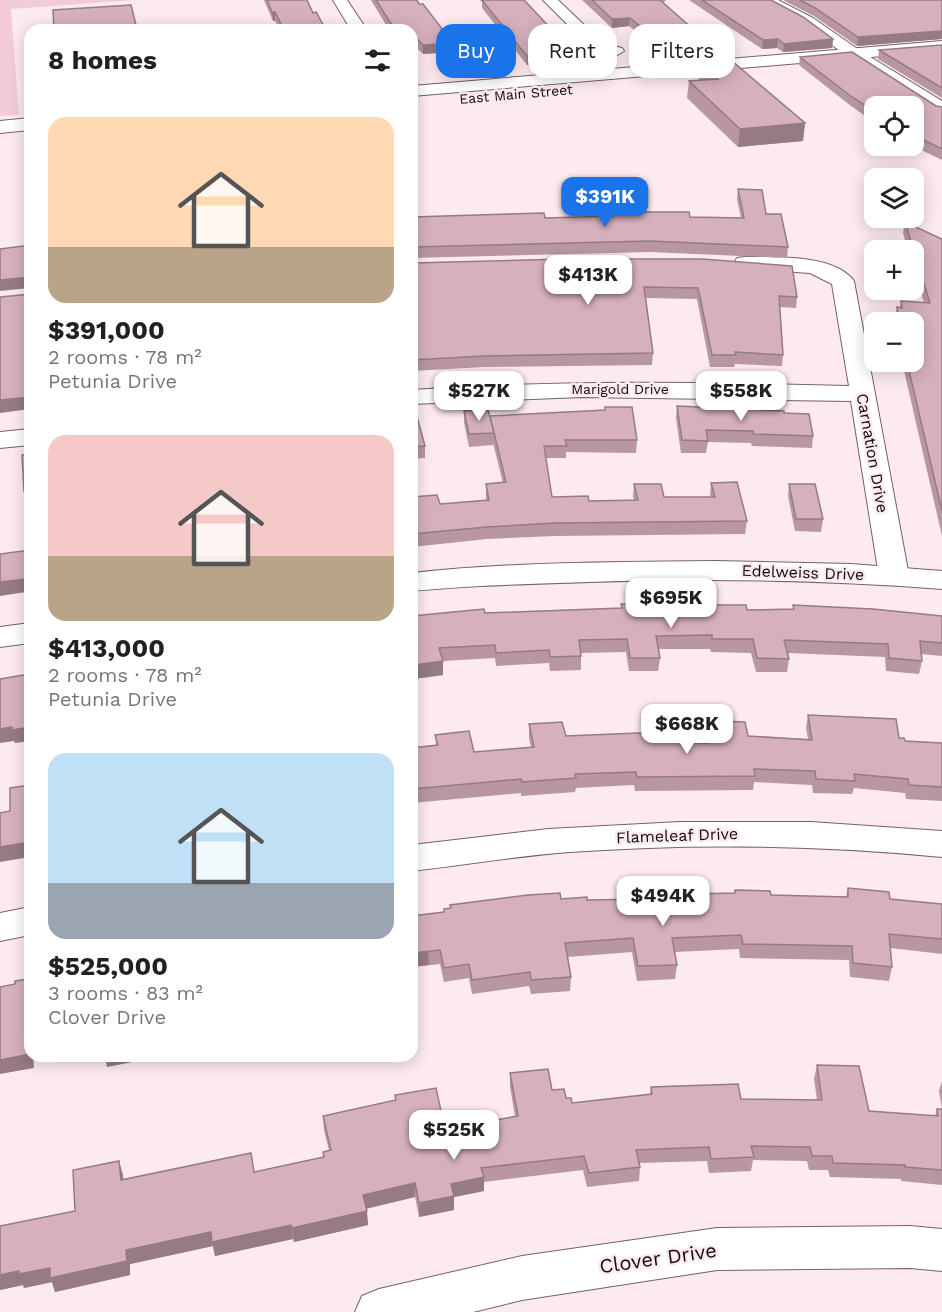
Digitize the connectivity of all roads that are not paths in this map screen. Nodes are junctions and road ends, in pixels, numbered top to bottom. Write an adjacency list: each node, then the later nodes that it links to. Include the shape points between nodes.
1 (340, 0): 4 (street)
2 (550, 0): 5 (street)
3 (767, 0): 7 (street, via 808,21)
4 (355, 24)
5 (575, 24)
6 (942, 46): 7 (main road, East Main Street)
7 (853, 53): 9 (street); 10 (main road, East Main Street)
8 (942, 57): 9 (main road, East Main Street)
9 (868, 63): 12 (main road, East Main Street); 14 (street)
10 (623, 73): 11 (main road, East Main Street); 12 (main road, via 455,92)
11 (418, 90)
12 (455, 99): 13 (main road, East Main Street)
13 (418, 102)
14 (942, 109)
15 (24, 125): 16 (main road)
16 (0, 127)
17 (24, 136): 18 (main road)
18 (0, 138)
19 (727, 263): 20 (street, Carnation Drive, via 804,266 826,270 843,281)
20 (863, 394): 21 (street, Marigold Drive, via 597,389); 24 (street, Carnation Drive)
21 (418, 397)
22 (24, 438): 23 (street)
23 (0, 440)
24 (894, 576): 25 (main road, Edelweiss Drive); 26 (main road, Edelweiss Drive, via 789,570 673,570)
25 (942, 580)
26 (418, 582)
27 (24, 634): 28 (main road)
28 (0, 637)
29 (942, 844): 30 (street, Flameleaf Drive, via 739,832 591,838)
30 (418, 857)
31 (24, 922): 32 (street)
32 (0, 927)
33 (942, 1250): 34 (street, Clover Drive, via 717,1249 522,1278)
34 (378, 1312)

